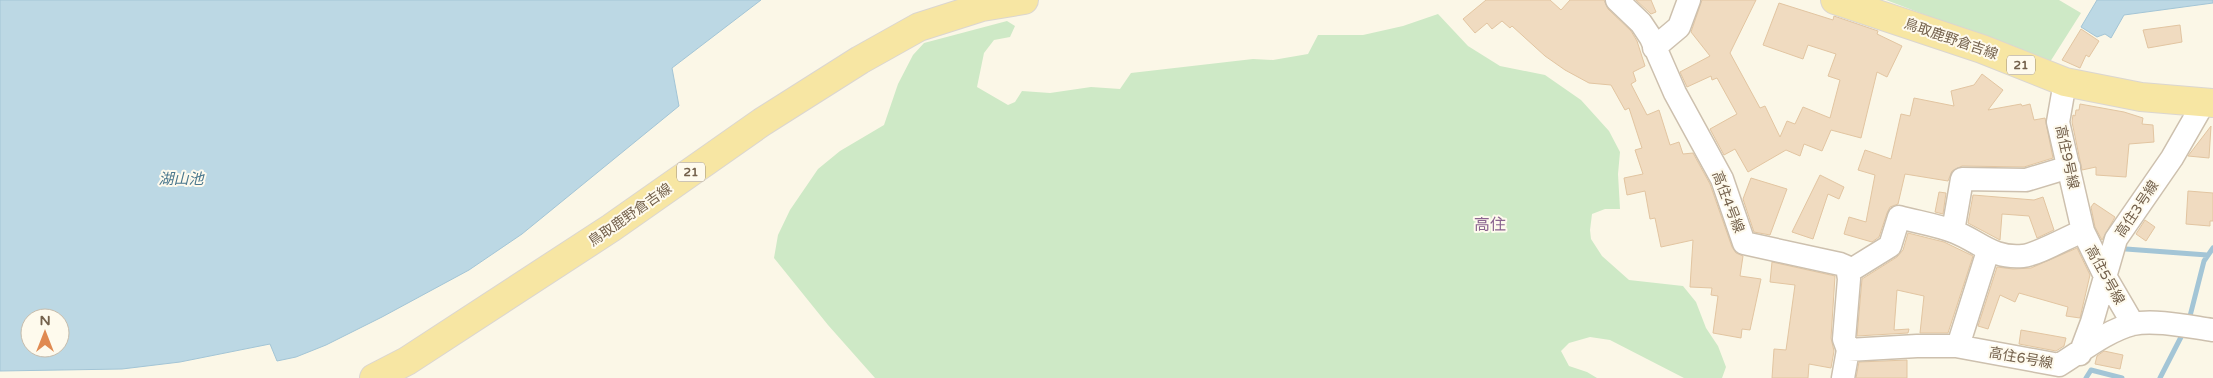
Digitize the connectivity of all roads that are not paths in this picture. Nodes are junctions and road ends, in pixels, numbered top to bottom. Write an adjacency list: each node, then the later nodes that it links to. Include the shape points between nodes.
1 (1024, 0): 19 (main road, 鳥取鹿野倉吉線 / 21, via 982,7 919,27 860,60 762,122 611,228 408,361)
2 (1617, 0): 5 (street, 高住4号線, via 1641,23)
3 (1689, 0): 5 (street, via 1678,27)
4 (1835, 0): 6 (main road, 鳥取鹿野倉吉線 / 21, via 1982,49)
5 (1654, 48): 12 (street, 高住4号線, via 1674,93 1722,179 1744,243 1840,264 1847,267)
6 (2065, 82): 7 (main road, 鳥取鹿野倉吉線 / 21, via 2141,97); 8 (street, 高住9号線, via 2058,122)
7 (2208, 104): 13 (street, 高住3号線, via 2116,239)
8 (2069, 167): 9 (street, via 2026,180 1962,179); 10 (street, 高住9号線)
9 (1953, 231): 11 (street, 高住5号線); 12 (street, 高住5号線, via 1899,217 1890,246)
10 (2083, 231): 11 (street, 高住5号線, via 2036,253 2022,256 1998,255); 13 (street, 高住5号線)
11 (1988, 251): 16 (street)
12 (1848, 272): 17 (street, via 1844,339)
13 (2105, 276): 14 (street, 高住5号線); 18 (street, 高住3号線)
14 (2133, 324): 15 (street, 高住6号線); 18 (street, 高住6号線, via 2102,337)
15 (2213, 330)
16 (1958, 346): 17 (street, 高住6号線); 18 (street, 高住6号線, via 2059,365)
17 (1848, 350): 20 (street)
18 (2082, 351): 21 (street, 高住3号線)
19 (374, 378)
20 (1843, 378)
21 (2067, 378)

